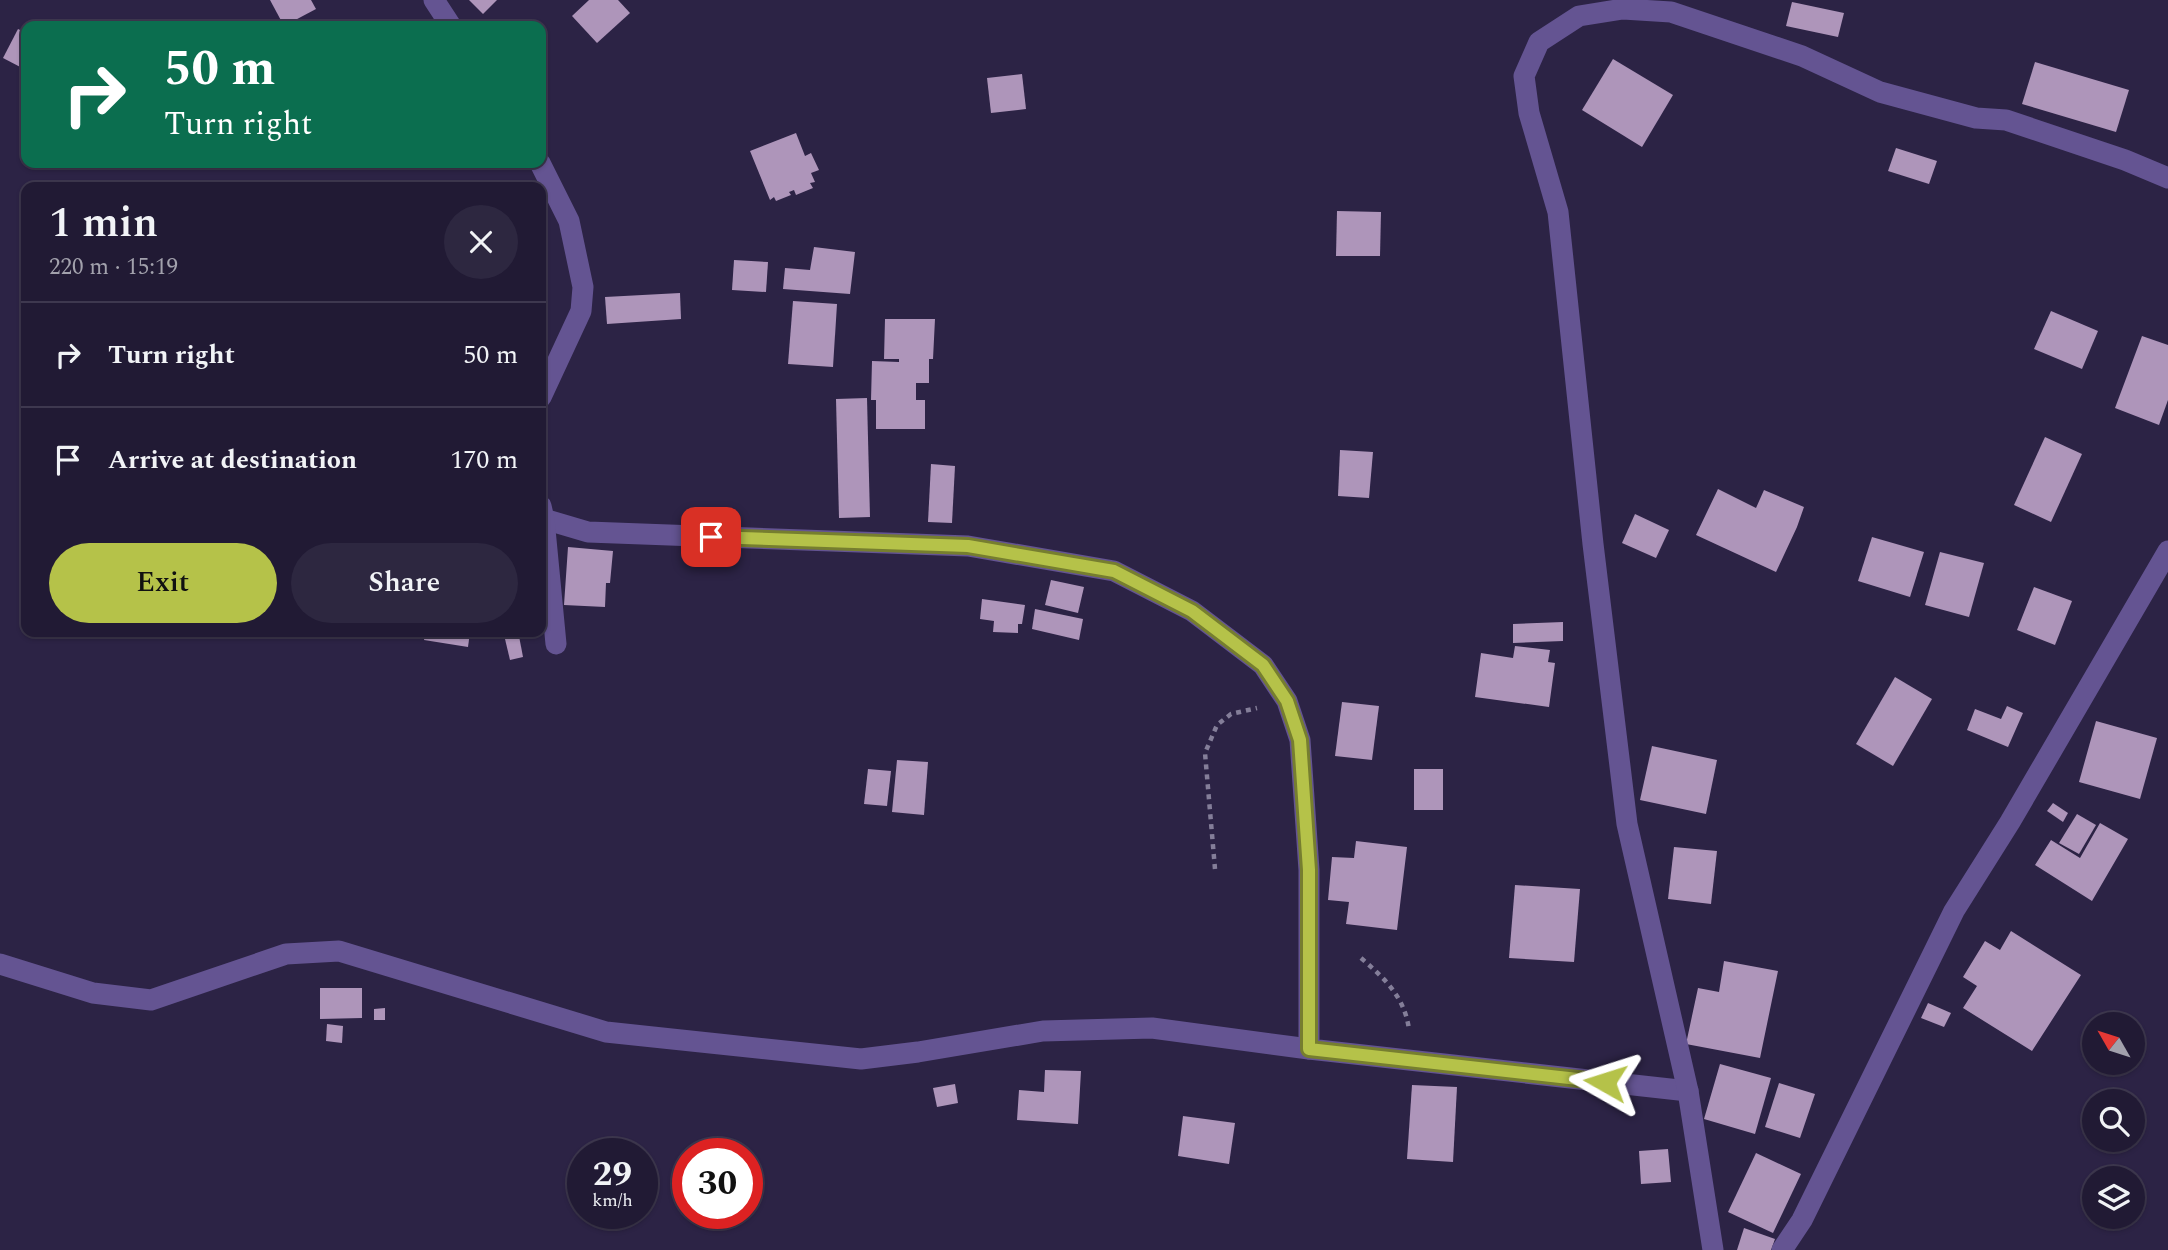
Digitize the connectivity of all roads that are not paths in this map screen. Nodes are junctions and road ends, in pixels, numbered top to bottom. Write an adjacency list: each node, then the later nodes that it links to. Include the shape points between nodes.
1 (434, 0): 2 (street)
2 (448, 21)
3 (542, 168): 5 (street, via 569,221 583,287 581,311)
4 (2168, 178): 12 (street, via 2006,120 1976,118 1880,92 1802,56 1671,12 1623,9 1579,16 1539,42 1524,76 1529,113 1558,212 1627,824)
5 (546, 386)
6 (546, 515): 11 (street, via 588,532 968,546 1114,571 1192,611 1263,665 1287,701 1300,740 1309,870)
7 (546, 550): 9 (street)
8 (2168, 551): 14 (street, via 2011,822 1954,911 1802,1220)
9 (556, 644)
10 (0, 964): 11 (street, via 93,993 151,1000 286,954 339,951 607,1032 861,1059 1043,1031 1152,1028)
11 (1309, 1049): 12 (street)
12 (1688, 1091): 13 (street)
13 (1713, 1250)
14 (1782, 1250)

